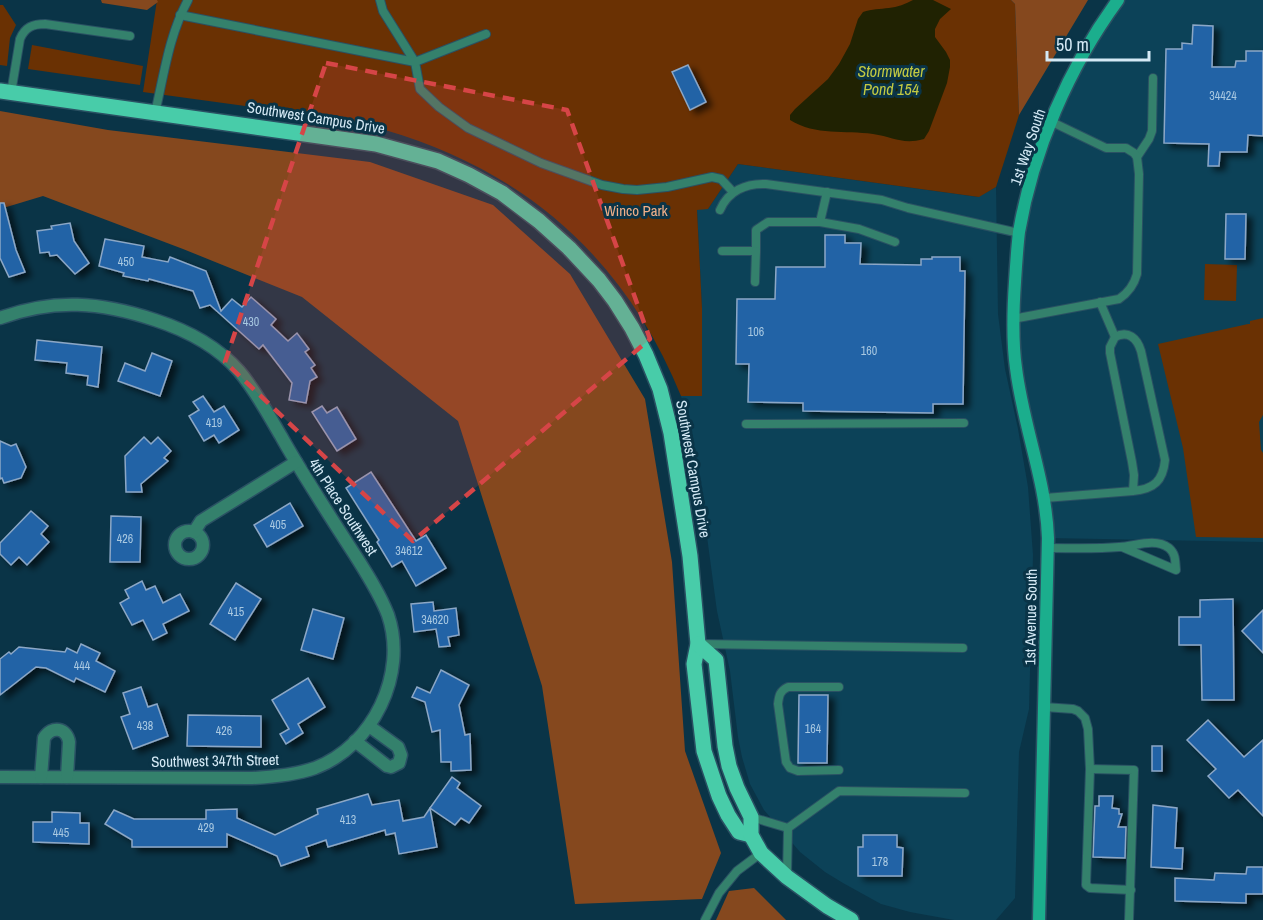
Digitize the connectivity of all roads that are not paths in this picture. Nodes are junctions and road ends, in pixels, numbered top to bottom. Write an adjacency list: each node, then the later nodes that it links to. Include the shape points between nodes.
1 (188, 0): 4 (lane)
2 (380, 0): 7 (lane)
3 (1118, 0): 11 (main road, 1st Way South, via 1076,66)
4 (180, 15): 7 (lane); 10 (lane)
5 (486, 34): 7 (lane)
6 (130, 36): 9 (lane, via 35,24 20,39)
7 (415, 62): 13 (lane, via 420,89 439,107 468,128 541,163 623,189 667,187 712,177 721,179)
8 (1153, 78): 12 (lane, via 1152,131)
9 (6, 92): 10 (main road, Southwest Campus Drive)
10 (155, 114): 34 (main road, Southwest Campus Drive, via 376,144 438,161 502,193 569,248 599,280 632,328 660,389 682,495)
11 (1052, 122): 12 (lane, via 1106,148 1126,148); 17 (main road, 1st Way South, via 1031,179)
12 (1137, 156): 22 (lane, via 1136,280 1125,295)
13 (733, 192): 14 (lane, via 759,183); 15 (lane)
14 (827, 192): 16 (lane); 17 (lane, via 882,200)
15 (720, 210)
16 (820, 222): 18 (lane, via 859,229); 20 (lane, via 768,222 756,231)
17 (1019, 233): 24 (main road, 1st Way South)
18 (895, 242)
19 (722, 251): 20 (lane)
20 (756, 251): 21 (lane)
21 (755, 282)
22 (1100, 302): 24 (lane); 25 (lane)
23 (0, 318): 28 (street, 4th Place Southwest, via 38,307 96,305 136,313 184,330 238,370 256,392)
24 (1013, 319): 30 (main road, 1st Avenue South, via 1019,391)
25 (1115, 337): 29 (lane, via 1110,353 1132,462); 29 (lane, via 1129,335 1138,344 1165,460 1156,482 1147,489)
26 (746, 423): 27 (lane)
27 (964, 423)
28 (296, 462): 31 (street, via 201,521); 38 (street, 4th Place Southwest, via 370,578 390,624 394,647 391,676 375,718)
29 (1133, 491): 30 (lane)
30 (1045, 498): 33 (main road, 1st Avenue South)
31 (194, 532)
32 (1122, 547): 32 (lane, via 1132,552 1176,570 1175,555 1168,548 1138,543); 33 (lane)
33 (1048, 548): 37 (main road, 1st Avenue South)
34 (698, 644): 35 (lane); 46 (main road, Southwest Campus Drive, via 716,660 729,766); 48 (main road, Southwest Campus Drive, via 694,664 704,751 728,815 739,832)
35 (963, 648)
36 (839, 687): 41 (lane, via 788,687 778,696 790,768)
37 (1044, 707): 40 (lane, via 1073,709 1082,714 1088,729); 54 (main road, 1st Avenue South)
38 (366, 729): 39 (street, Southwest 347th Street); 39 (street, via 398,747 399,763 387,766)
39 (354, 741): 44 (street, Southwest 347th Street, via 316,768 276,777)
40 (1090, 769): 51 (lane, via 1086,885); 51 (lane, via 1134,770)
41 (839, 770)
42 (0, 777): 43 (street, Southwest 347th Street)
43 (41, 777): 44 (street, Southwest 347th Street); 44 (street, via 44,738 56,729 68,737)
44 (67, 777)
45 (965, 793): 47 (lane, via 839,791)
46 (751, 818): 47 (lane); 48 (main road, Southwest Campus Drive)
47 (788, 828): 50 (lane)
48 (751, 836): 49 (main road, Southwest Campus Drive)
49 (760, 853): 50 (main road, Southwest Campus Drive); 52 (lane, via 737,871 719,893)
50 (787, 877): 53 (main road, Southwest Campus Drive)
51 (1131, 890): 55 (lane)
52 (705, 920)
53 (851, 920)
54 (1039, 920)
55 (1129, 920)

